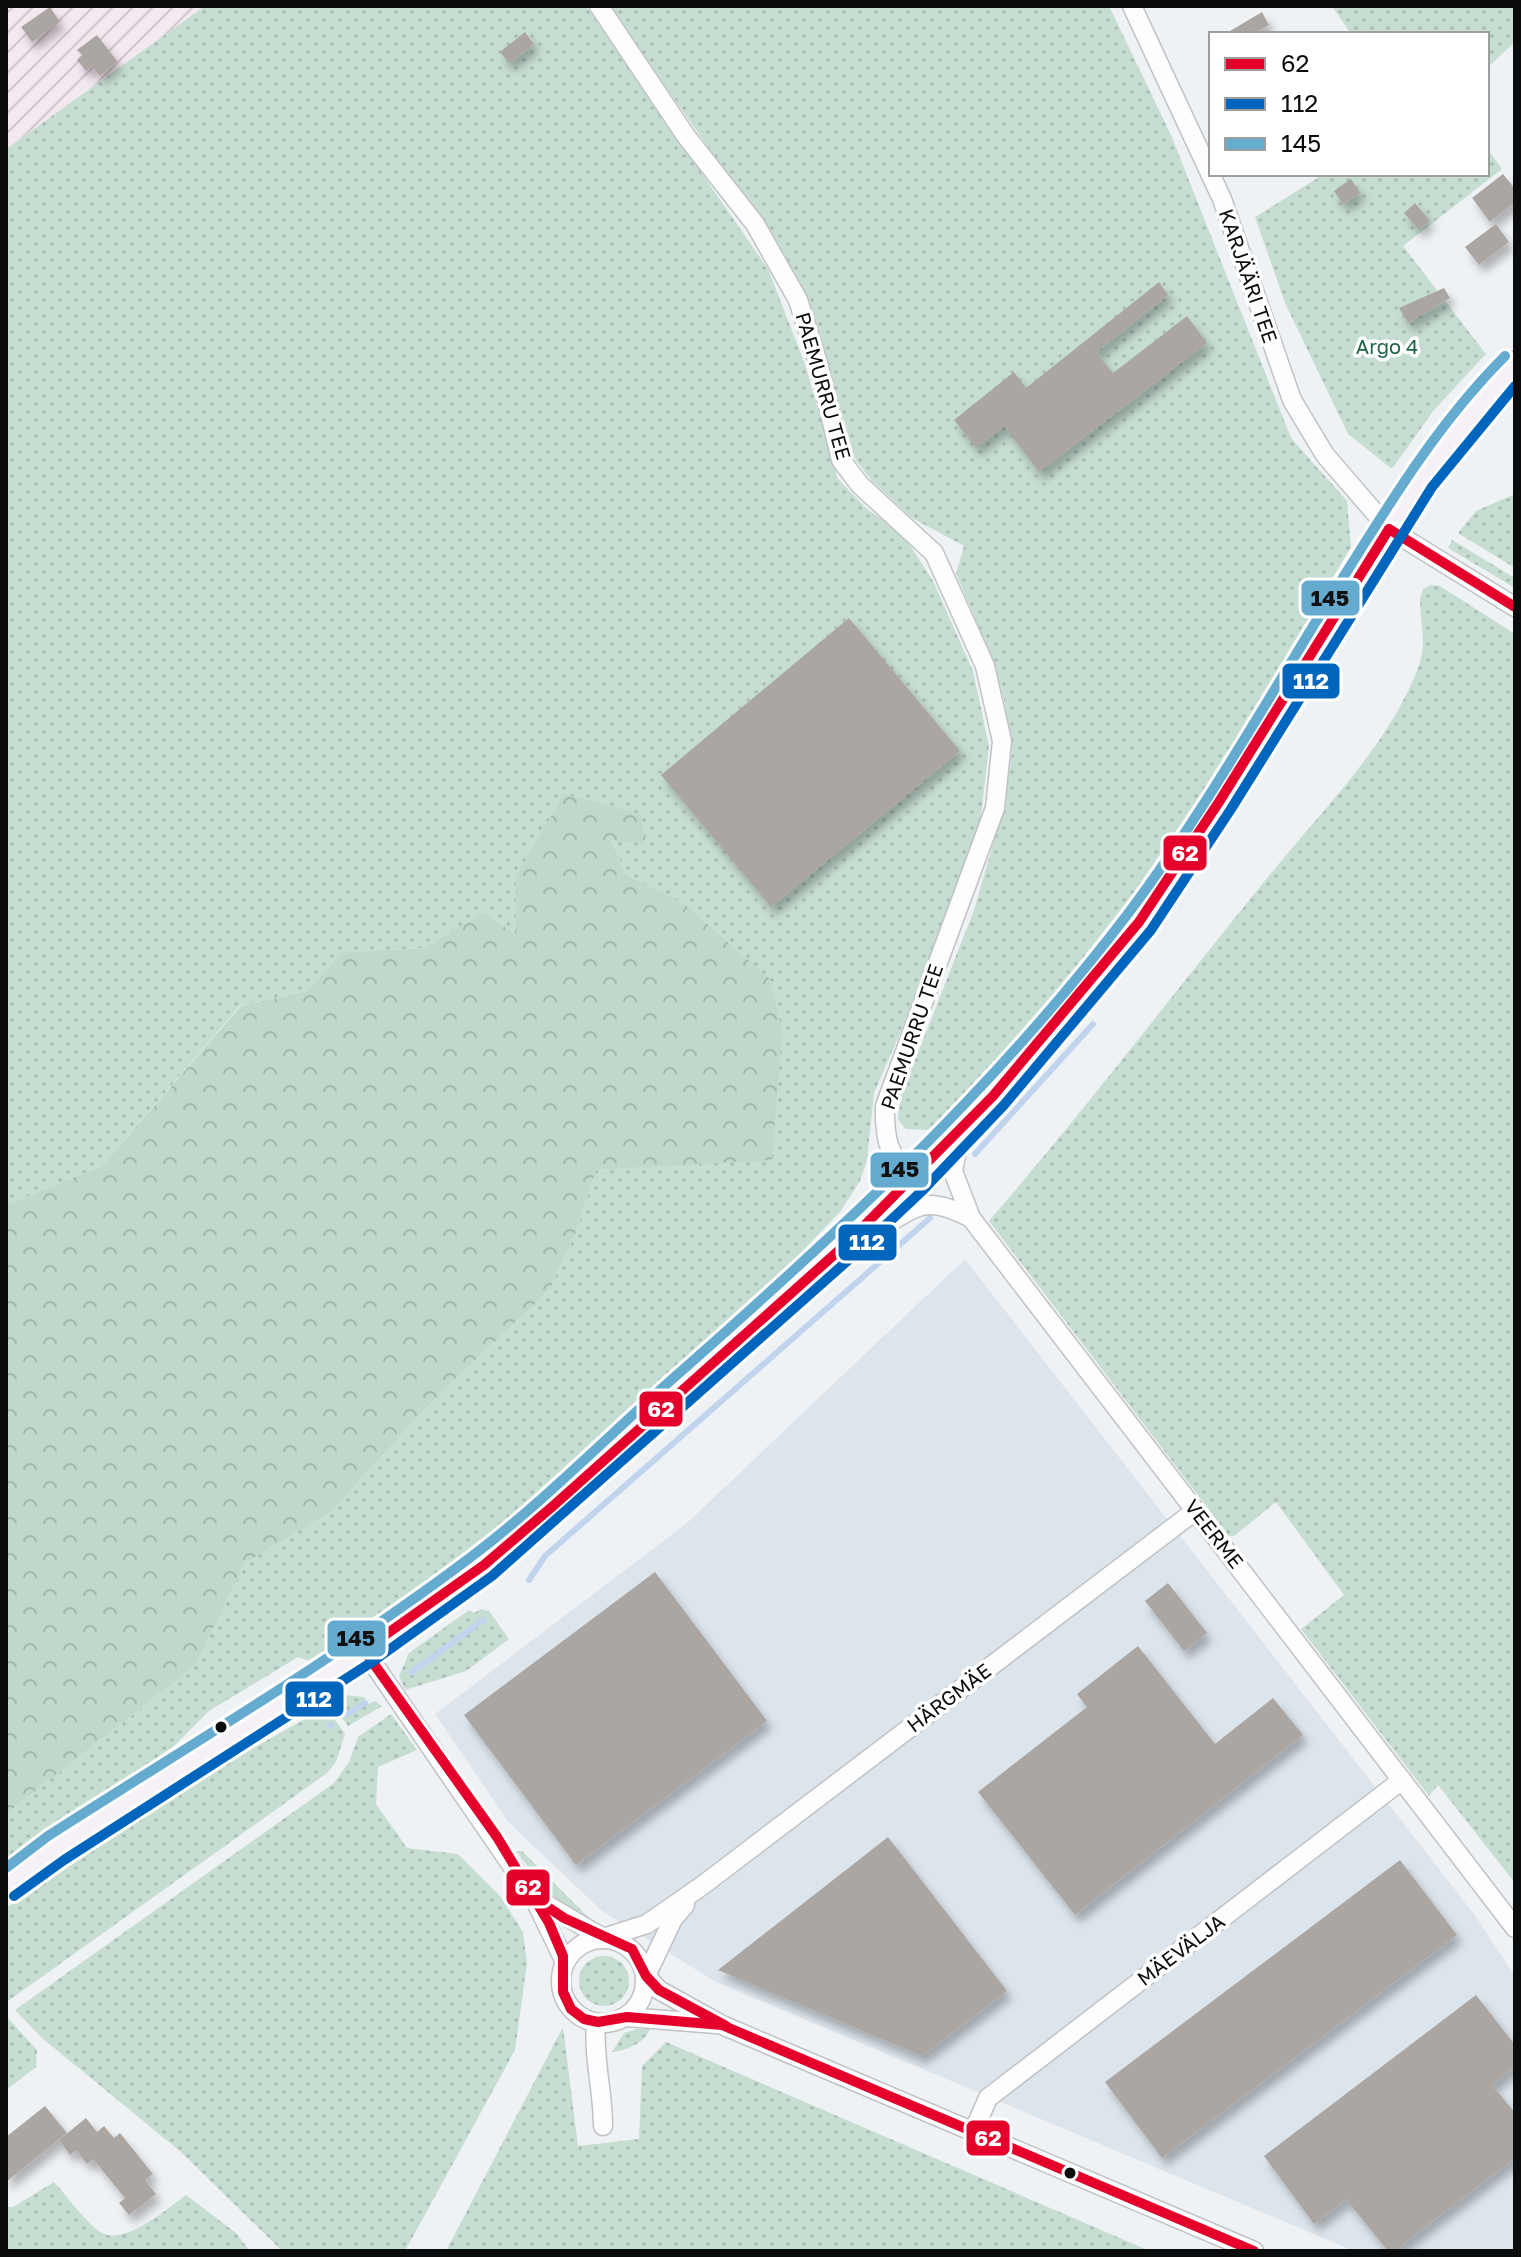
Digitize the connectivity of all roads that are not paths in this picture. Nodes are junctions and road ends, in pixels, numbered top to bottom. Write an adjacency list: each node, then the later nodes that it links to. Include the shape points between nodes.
1 (599, 6): 9 (street, PAEMURRU TEE, via 686,136 755,224 798,300 841,460 860,485 934,553 985,666 1002,741 995,808 885,1106 884,1137 895,1163)
2 (1132, 6): 3 (street, KARJÄÄRI TEE)
3 (1209, 171)
4 (1211, 176): 6 (street, KARJÄÄRI TEE, via 1292,400 1325,455)
5 (1515, 366): 6 (main road, via 1455,432)
6 (1389, 529): 7 (street, KARJÄÄRI TEE); 8 (main road, via 1139,922)
7 (1515, 607)
8 (961, 1128): 9 (main road); 10 (street, VEERME, via 953,1171)
9 (913, 1180): 11 (main road)
10 (971, 1218): 11 (street, via 949,1206 918,1204); 12 (street, VEERME)
11 (845, 1245): 13 (main road, via 484,1565)
12 (1195, 1511): 14 (street, VEERME); 16 (street, HÄRGMÄE)
13 (364, 1650): 15 (main road); 17 (street)
14 (1402, 1780): 18 (street, VEERME); 26 (street, MÄEVÄLJA, via 988,2098)
15 (6, 1885)
16 (703, 1885): 19 (street, HÄRGMÄE, via 647,1924); 21 (street, HÄRGMÄE, via 673,1919)
17 (534, 1898): 19 (street); 20 (street)
18 (1515, 1928)
19 (603, 1938): 20 (street, via 580,1945); 21 (street, via 632,1949)
20 (565, 1962): 23 (street, via 562,1993 581,2018)
21 (646, 1976): 22 (street, via 642,1999); 24 (street, via 659,1990)
22 (627, 2017): 23 (street); 24 (street)
23 (596, 2023): 25 (street)
24 (722, 2025): 26 (street)
25 (603, 2126)
26 (974, 2130): 27 (street)
27 (1254, 2251)

